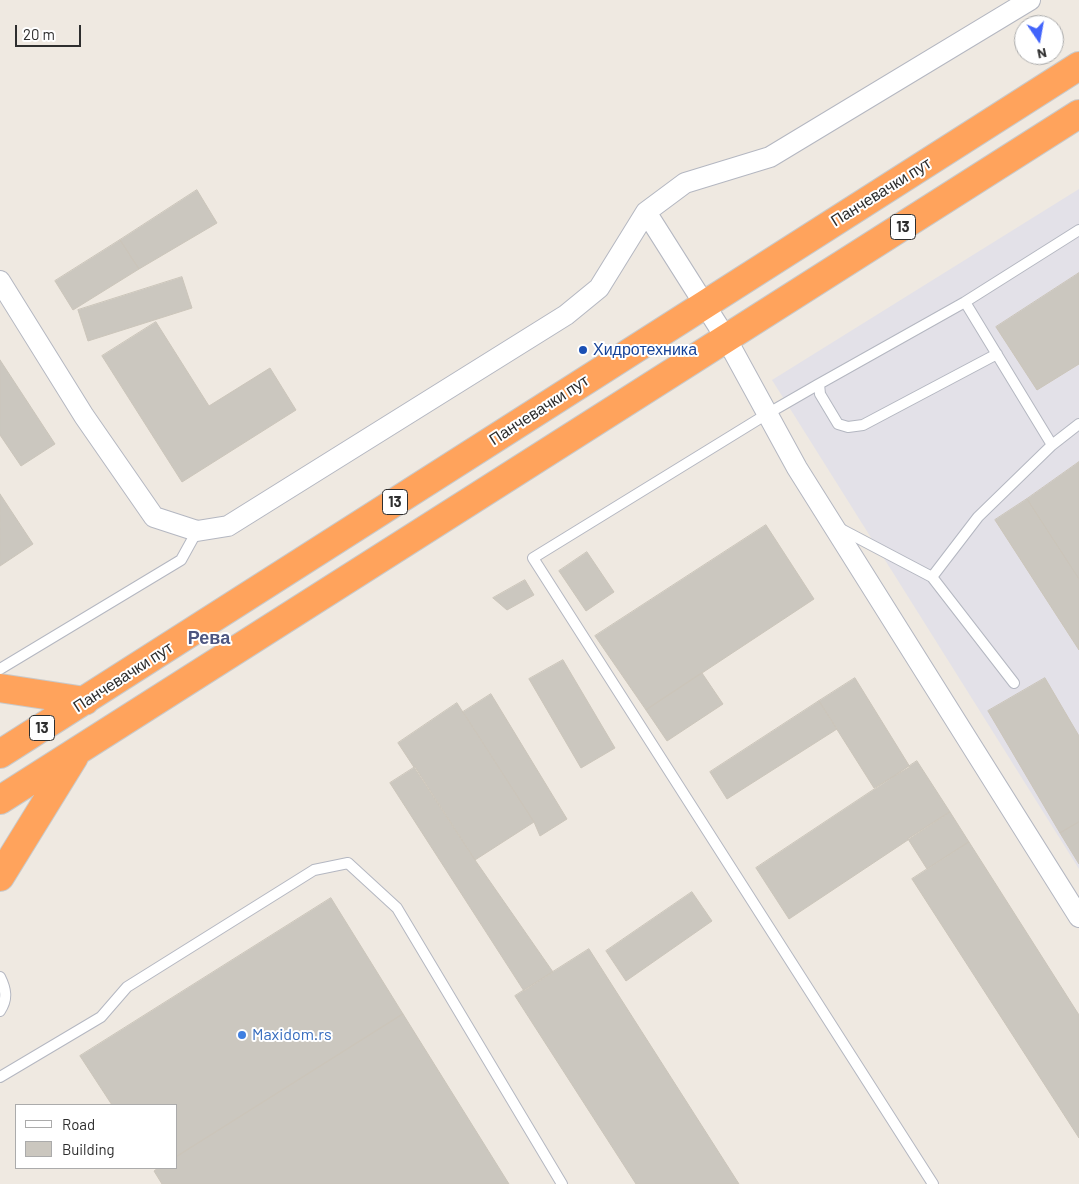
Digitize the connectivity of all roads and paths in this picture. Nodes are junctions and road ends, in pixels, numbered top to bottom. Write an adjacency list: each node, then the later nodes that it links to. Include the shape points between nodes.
1 (1030, 0): 4 (street, via 770,157 685,183)
2 (1079, 66): 8 (highway, Панчевачки пут / 13)
3 (1079, 114): 9 (highway, 13)
4 (646, 212): 8 (street); 16 (street, via 599,288 566,315 228,526)
5 (1079, 230): 7 (lane)
6 (0, 281): 16 (street, via 84,416 154,517)
7 (965, 302): 10 (lane); 11 (lane)
8 (705, 304): 9 (street); 21 (highway, Панчевачки пут / 13)
9 (727, 340): 12 (street); 22 (highway, 13)
10 (997, 354): 11 (lane, via 863,425 848,427 838,424 820,394); 14 (lane)
11 (819, 384): 12 (lane)
12 (767, 414): 15 (street); 31 (lane, via 533,558)
13 (1079, 424): 14 (lane)
14 (1052, 444): 17 (lane, via 978,517)
15 (832, 524): 17 (lane); 26 (street)
16 (197, 531): 18 (lane, via 181,560)
17 (932, 577): 19 (lane)
18 (0, 669)
19 (1014, 683)
20 (0, 688): 21 (highway)
21 (85, 701): 23 (highway, Панчевачки пут / 13)
22 (78, 750): 24 (highway, 13); 25 (highway)
23 (0, 754)
24 (0, 800)
25 (0, 877)
26 (1079, 917)
27 (0, 977): 28 (lane, via 6,989 5,1002)
28 (0, 1010)
29 (0, 1077): 30 (lane, via 101,1017 127,987 314,870 348,862 397,908)
30 (562, 1184)
31 (933, 1184)

